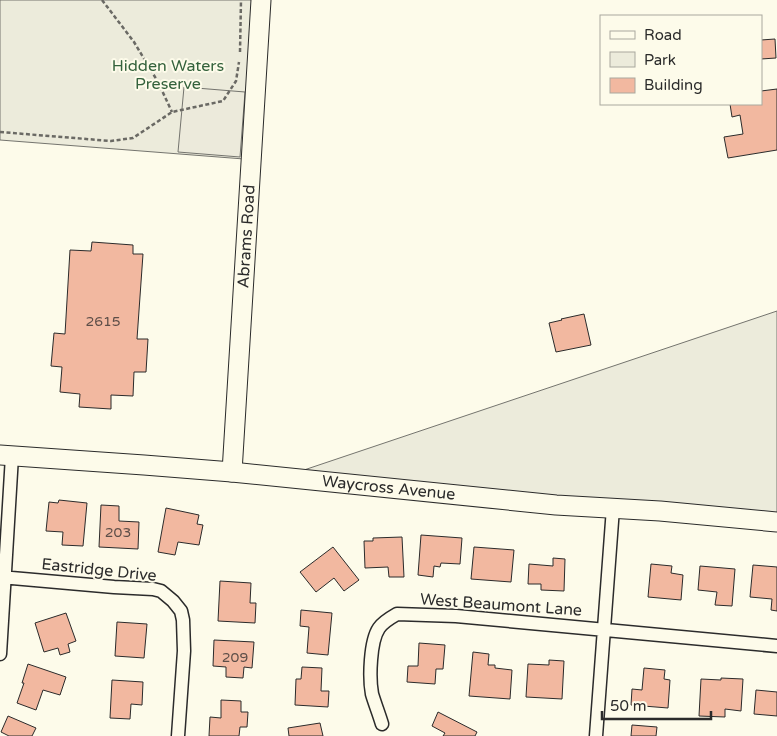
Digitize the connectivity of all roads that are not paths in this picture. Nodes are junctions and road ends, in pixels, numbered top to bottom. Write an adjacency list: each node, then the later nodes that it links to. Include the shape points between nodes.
1 (262, 0): 3 (street, Abrams Road)
2 (6, 456): 3 (street, Waycross Avenue); 6 (street)
3 (232, 472): 4 (street, Waycross Avenue)
4 (613, 508): 5 (street, Waycross Avenue); 7 (street)
5 (777, 522)
6 (2, 577): 9 (street); 11 (street, Eastridge Drive, via 162,591 181,611 183,620)
7 (604, 630): 8 (street, West Beaumont Lane); 10 (street, West Beaumont Lane, via 398,614 379,628 372,650 372,694); 12 (street)
8 (777, 646)
9 (0, 654)
10 (382, 724)
11 (178, 736)
12 (596, 736)

